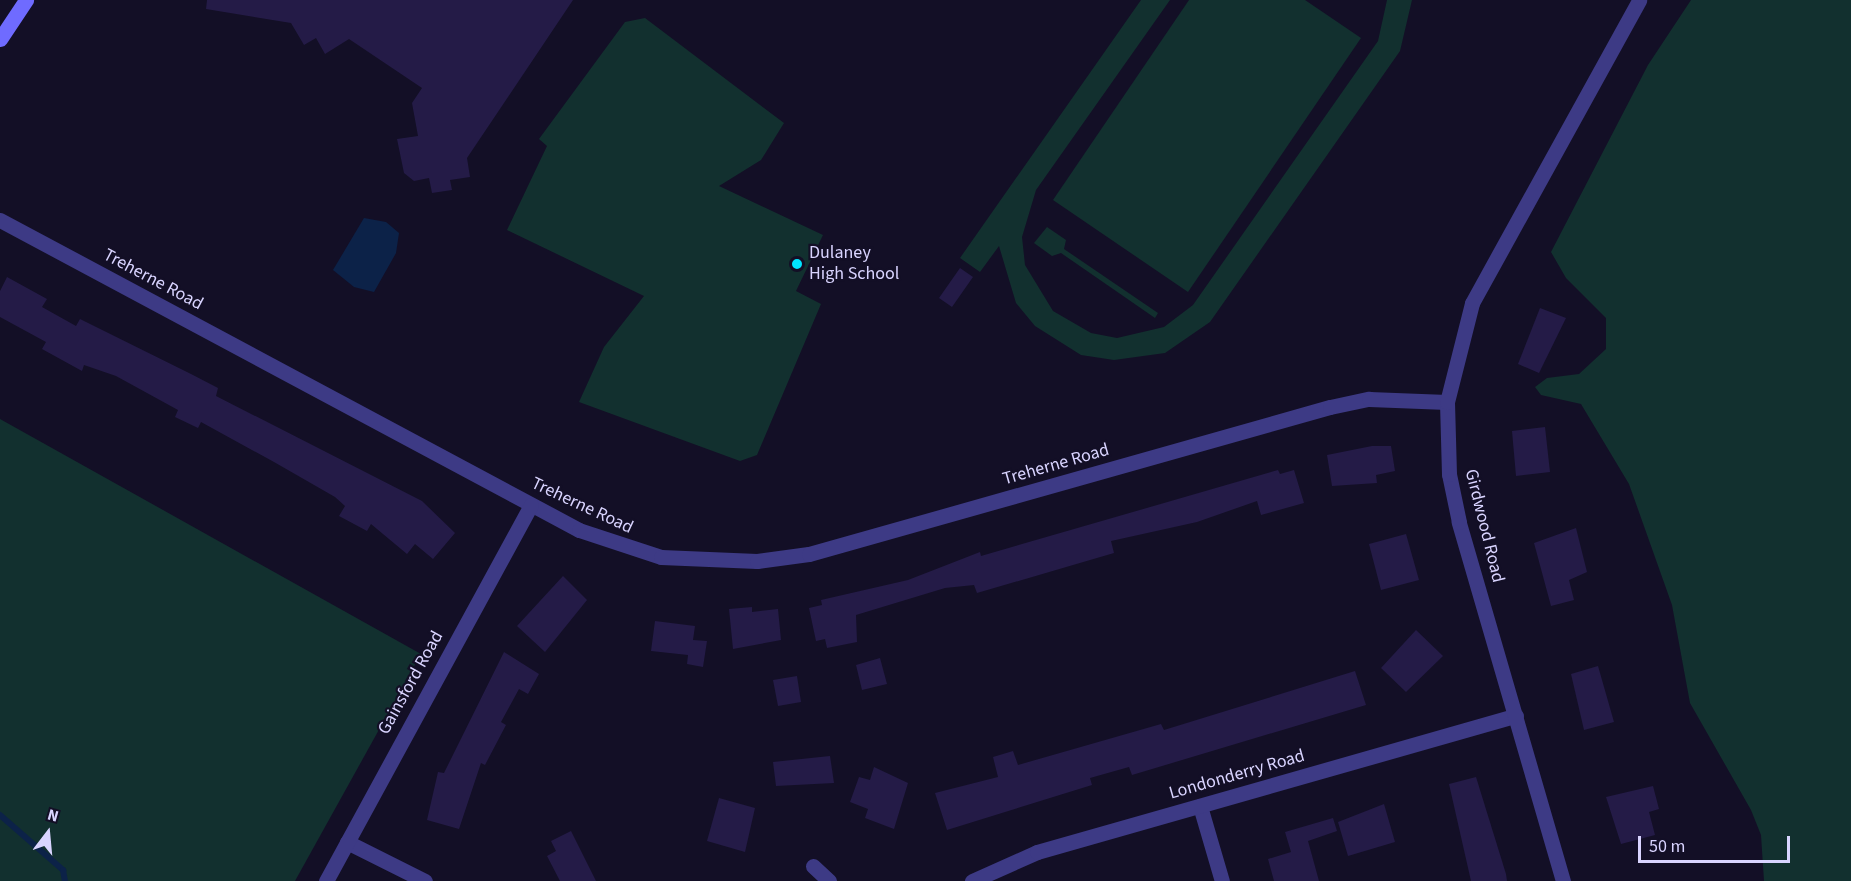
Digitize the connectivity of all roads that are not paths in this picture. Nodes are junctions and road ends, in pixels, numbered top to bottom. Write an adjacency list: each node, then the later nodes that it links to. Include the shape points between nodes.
1 (26, 0): 3 (street)
2 (1639, 0): 5 (street, Girdwood Road, via 1472,303)
3 (0, 39)
4 (0, 220): 6 (street, Treherne Road)
5 (1447, 402): 6 (street, Treherne Road, via 1369,399 1330,406 847,545 757,561 628,549); 7 (street, Girdwood Road, via 1449,474 1459,522)
6 (531, 505): 9 (street, Gainsford Road)
7 (1516, 716): 8 (street, Londonderry Road); 16 (street, Girdwood Road)
8 (1200, 806): 14 (street, Londonderry Road, via 1037,852); 15 (street)
9 (347, 842): 11 (street, Gainsford Road); 12 (street)
10 (813, 866): 13 (street)
11 (326, 881)
12 (425, 881)
13 (829, 881)
14 (972, 881)
15 (1222, 881)
16 (1563, 881)

